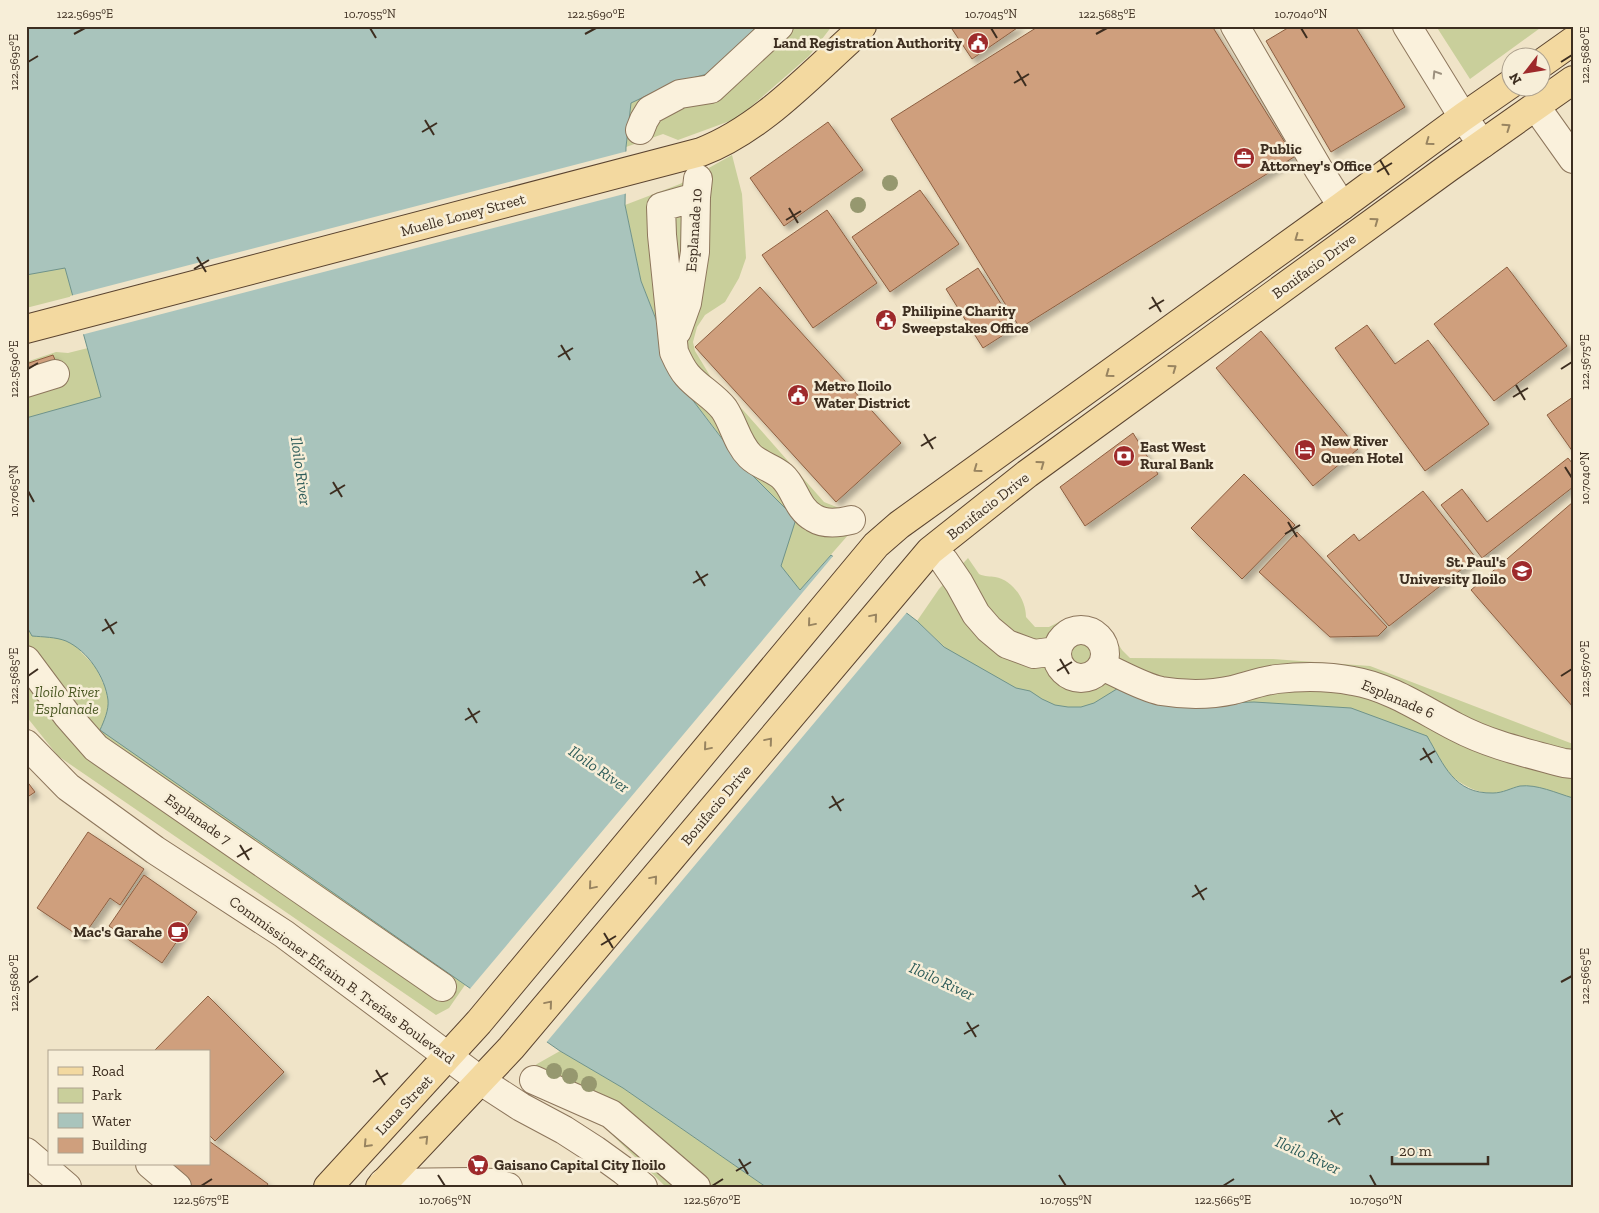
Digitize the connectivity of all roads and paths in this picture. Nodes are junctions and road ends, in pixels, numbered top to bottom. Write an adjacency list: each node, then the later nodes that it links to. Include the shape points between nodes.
1 (779, 26): 11 (street, via 712,89 680,94)
2 (862, 26): 15 (main road, Muelle Loney Street, via 769,113 721,144 701,152)
3 (1235, 26): 14 (street)
4 (1407, 26): 10 (street, one-way to 4)
5 (1573, 41): 6 (main road)
6 (1552, 55)
7 (1573, 80): 9 (main road, Bonifacio Drive)
8 (1502, 90): 10 (main road)
9 (1536, 107): 12 (main road, Bonifacio Drive, one-way to 9); 13 (street)
10 (1463, 117): 12 (street); 14 (main road, one-way to 14)
11 (645, 120)
12 (1482, 144): 29 (main road, Bonifacio Drive, one-way to 12, via 930,550 1027,474)
13 (1573, 159)
14 (1342, 206): 27 (main road, Luna Street, one-way to 27, via 899,525 876,545)
15 (26, 328)
16 (674, 340): 16 (street, Esplanade 10, via 661,207 697,187 695,252 687,303); 19 (street, Esplanade 10, via 674,352 680,366 723,408 750,456 782,476 800,505 814,518 834,524)
17 (55, 374): 18 (street)
18 (26, 382)
19 (851, 520)
20 (944, 561): 21 (street, via 989,630 1007,644 1034,654)
21 (1057, 651): 23 (street, via 1061,668 1074,677 1090,676); 23 (street, via 1058,644 1068,632 1091,632 1103,643 1105,658)
22 (26, 660): 26 (street, Esplanade 7, via 96,748)
23 (1102, 666): 25 (street, Esplanade 6, via 1158,690 1180,693 1215,693 1306,677 1371,684 1493,743)
24 (26, 744): 27 (street, Commissioner Efraim B. Treñas Boulevard, via 68,787 156,850 284,934)
25 (1573, 764)
26 (442, 987)
27 (448, 1057): 29 (street, Commissioner Efraim B. Treñas Boulevard); 35 (main road, Luna Street, one-way to 35)
28 (534, 1080): 38 (street, via 611,1114)
29 (481, 1081): 32 (main road, one-way to 29); 37 (street, Commissioner Efraim B. Treñas Boulevard, via 595,1150)
30 (26, 1152): 33 (street)
31 (152, 1166): 34 (street)
32 (381, 1185): 36 (street, via 471,1182)
33 (67, 1187)
34 (177, 1187)
35 (328, 1187)
36 (508, 1187)
37 (642, 1187)
38 (696, 1187)

